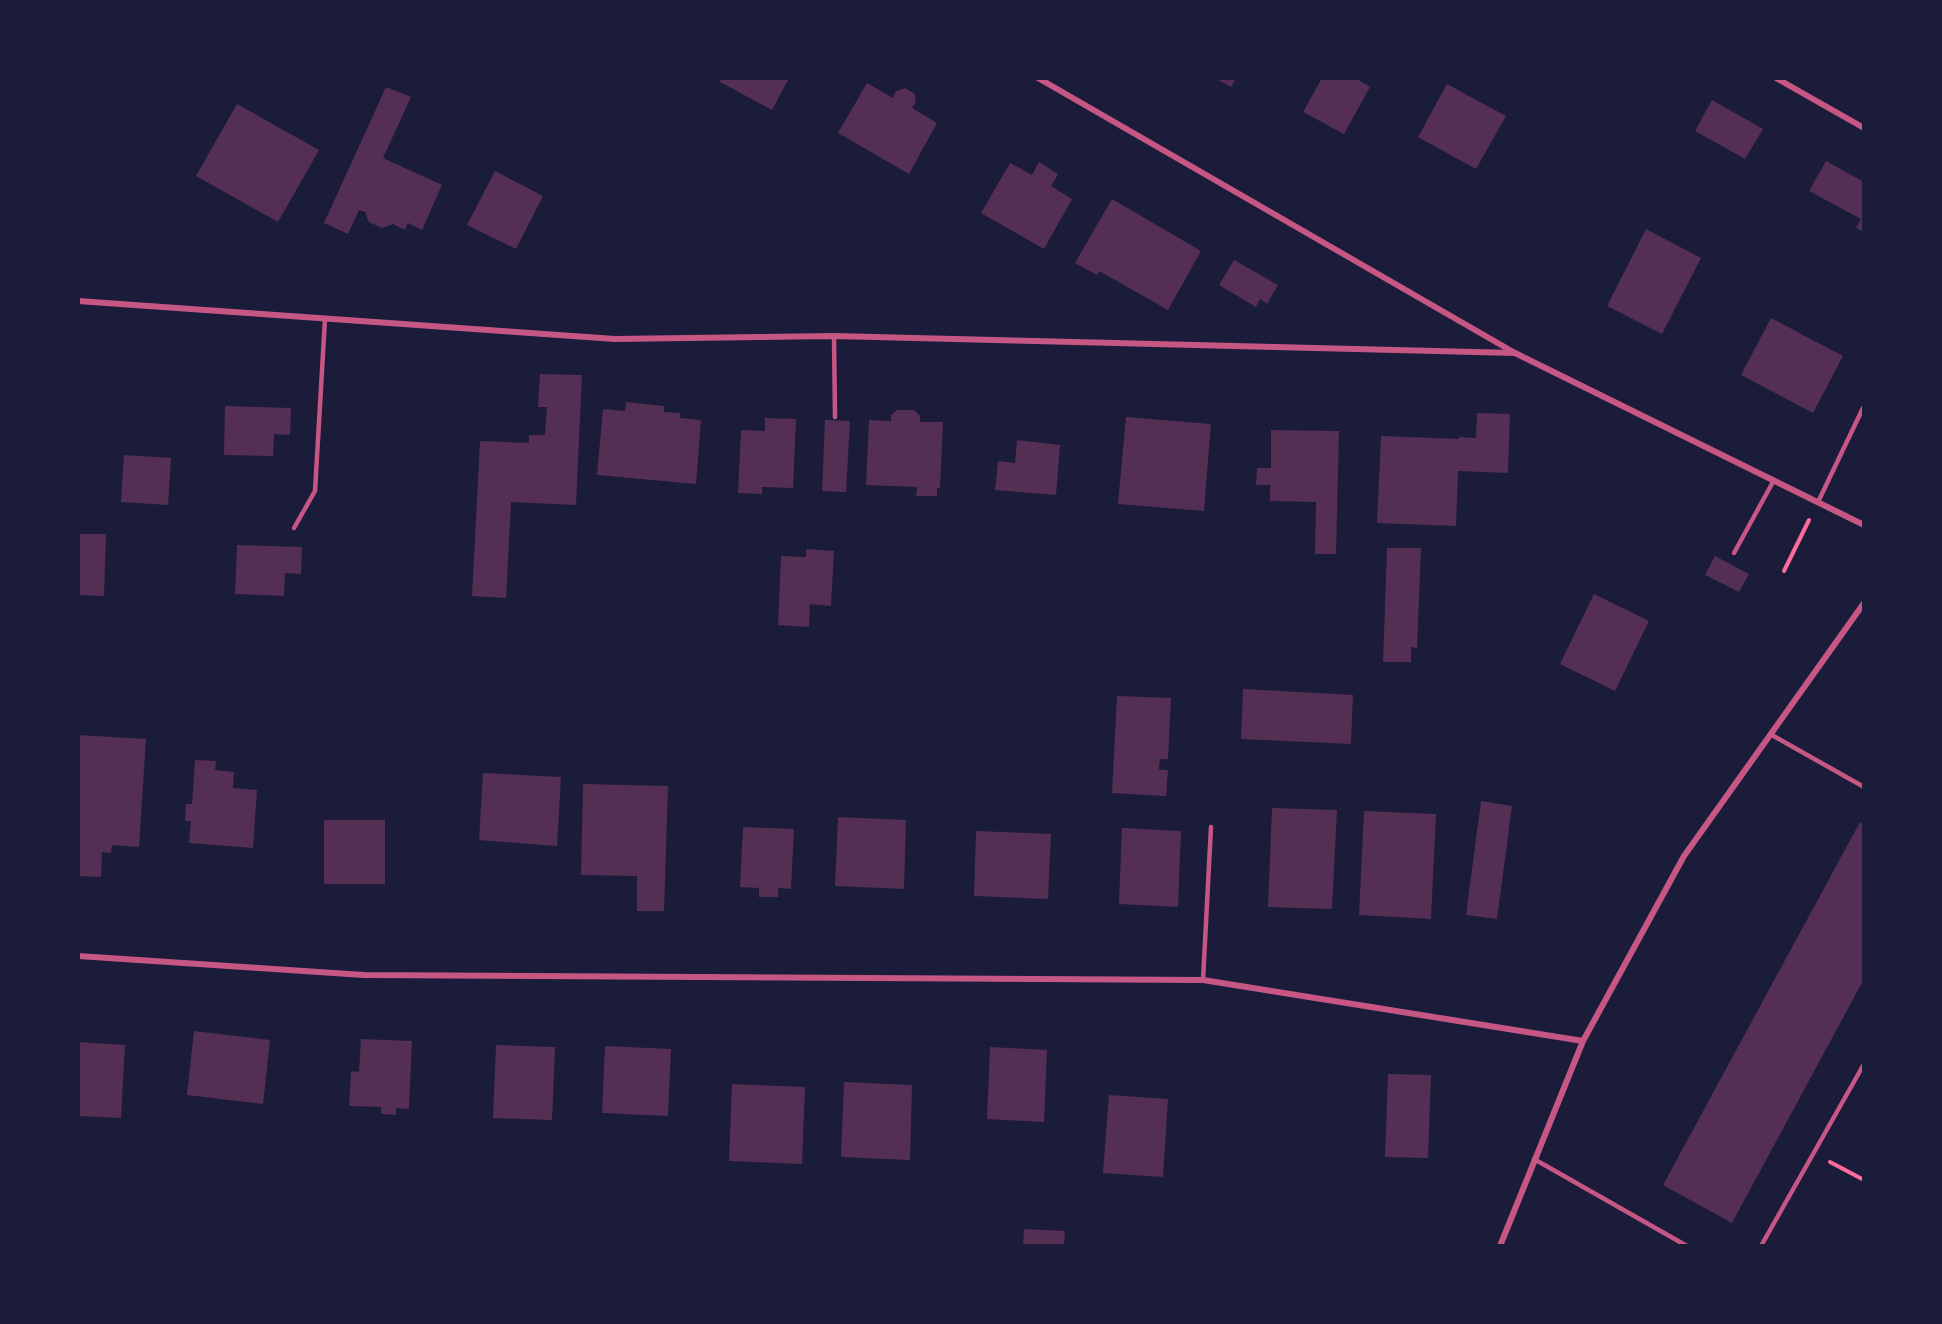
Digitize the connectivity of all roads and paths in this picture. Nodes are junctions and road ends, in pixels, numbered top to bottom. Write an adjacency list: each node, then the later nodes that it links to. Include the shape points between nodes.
1 (1038, 78): 7 (street)
2 (1776, 78): 3 (street)
3 (1864, 128)
4 (78, 301): 5 (street)
5 (325, 319): 6 (street, via 615,339); 13 (lane, via 315,491)
6 (834, 336): 7 (street); 9 (lane)
7 (1515, 353): 10 (street)
8 (1863, 408): 11 (lane)
9 (835, 417)
10 (1774, 480): 11 (street); 14 (lane)
11 (1818, 502): 12 (street); 15 (path)
12 (1864, 525)
13 (294, 528)
14 (1734, 553)
15 (1784, 571)
16 (1864, 603): 17 (street)
17 (1770, 734): 18 (lane); 22 (street, via 1684,856)
18 (1864, 787)
19 (1211, 827): 21 (lane)
20 (78, 956): 21 (street, via 364,975)
21 (1203, 980): 22 (street)
22 (1583, 1041): 25 (street)
23 (1864, 1064): 24 (lane)
24 (1814, 1153): 26 (path); 29 (lane)
25 (1534, 1160): 27 (street); 28 (lane)
26 (1864, 1180)
27 (1500, 1246)
28 (1687, 1246)
29 (1761, 1246)

